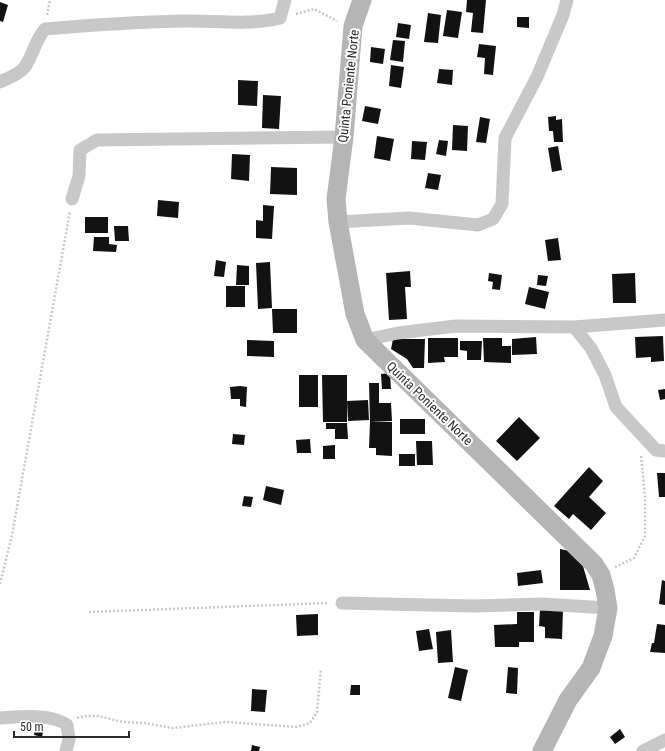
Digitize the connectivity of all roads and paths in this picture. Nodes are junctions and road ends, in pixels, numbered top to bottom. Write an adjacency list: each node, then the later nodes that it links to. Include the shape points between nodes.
1 (285, 0): 4 (street)
2 (362, 0): 5 (street, Quinta Poniente Norte)
3 (567, 0): 9 (street, via 537,77 505,138 502,204 493,219 478,225 409,218)
4 (280, 18): 5 (path, via 314,9 341,23); 6 (street, via 265,22 176,21 45,29 24,67 17,74)
5 (353, 26): 7 (street, Quinta Poniente Norte)
6 (0, 82)
7 (344, 137): 8 (street, via 97,140 80,150 79,176); 9 (street, Quinta Poniente Norte, via 336,199)
8 (72, 199): 16 (path, via 12,535)
9 (338, 222): 12 (street, Quinta Poniente Norte, via 355,314)
10 (665, 320): 11 (street)
11 (574, 327): 12 (street, via 456,326); 13 (street, via 591,348 605,375 616,406)
12 (365, 340): 15 (street, Quinta Poniente Norte, via 594,564)
13 (639, 432): 14 (street, via 656,450); 15 (path, via 646,497 645,536 634,558)
14 (665, 451)
15 (601, 575): 18 (street, Quinta Poniente Norte)
16 (0, 584)
17 (342, 603): 18 (street, via 474,606 542,604); 19 (path)
18 (608, 608): 25 (street, Quinta Poniente Norte, via 603,636 591,668 568,700)
19 (89, 612)
20 (321, 669): 22 (path, via 317,712 310,723 297,727 226,722 172,728 98,716 73,719)
21 (0, 718): 22 (street, via 32,717 61,720)
22 (67, 725): 24 (street, via 69,738)
23 (665, 740): 26 (street)
24 (66, 751)
25 (542, 751)
26 (643, 751)

